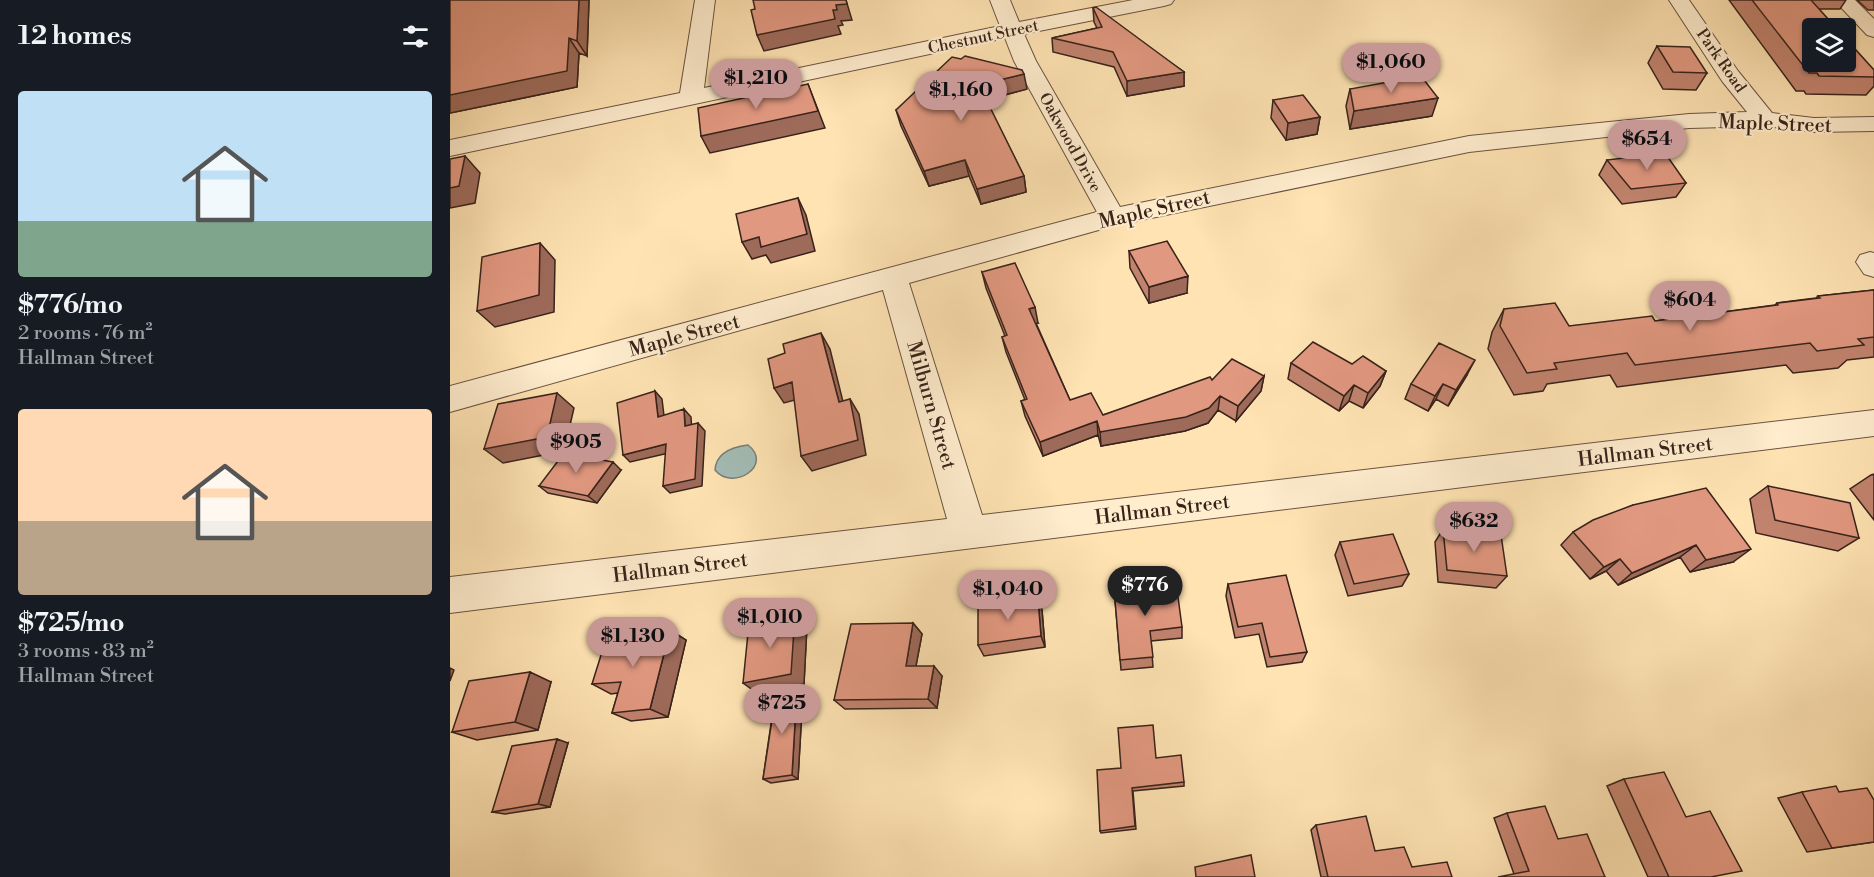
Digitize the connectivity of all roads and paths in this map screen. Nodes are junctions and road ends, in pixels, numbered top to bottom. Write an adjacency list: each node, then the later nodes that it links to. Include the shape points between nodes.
1 (705, 0): 8 (street)
2 (1000, 0): 6 (street, Oakwood Drive)
3 (1164, 0): 6 (street, Chestnut Street)
4 (1679, 0): 9 (street, Park Road, via 1730,76)
5 (1844, 0): 7 (street)
6 (1011, 30): 8 (street, Chestnut Street); 12 (street, Oakwood Drive)
7 (1874, 31)
8 (691, 97): 11 (street, Chestnut Street)
9 (1766, 119): 10 (street, Maple Street, via 1814,125); 12 (street, Maple Street, via 1689,121 1469,144)
10 (1874, 124)
11 (450, 148)
12 (1113, 217): 13 (street, Maple Street)
13 (893, 278): 14 (street, Maple Street); 16 (street, Milburn Street)
14 (450, 399)
15 (1874, 423): 16 (street, Hallman Street)
16 (969, 532): 17 (street, Hallman Street)
17 (450, 595)

